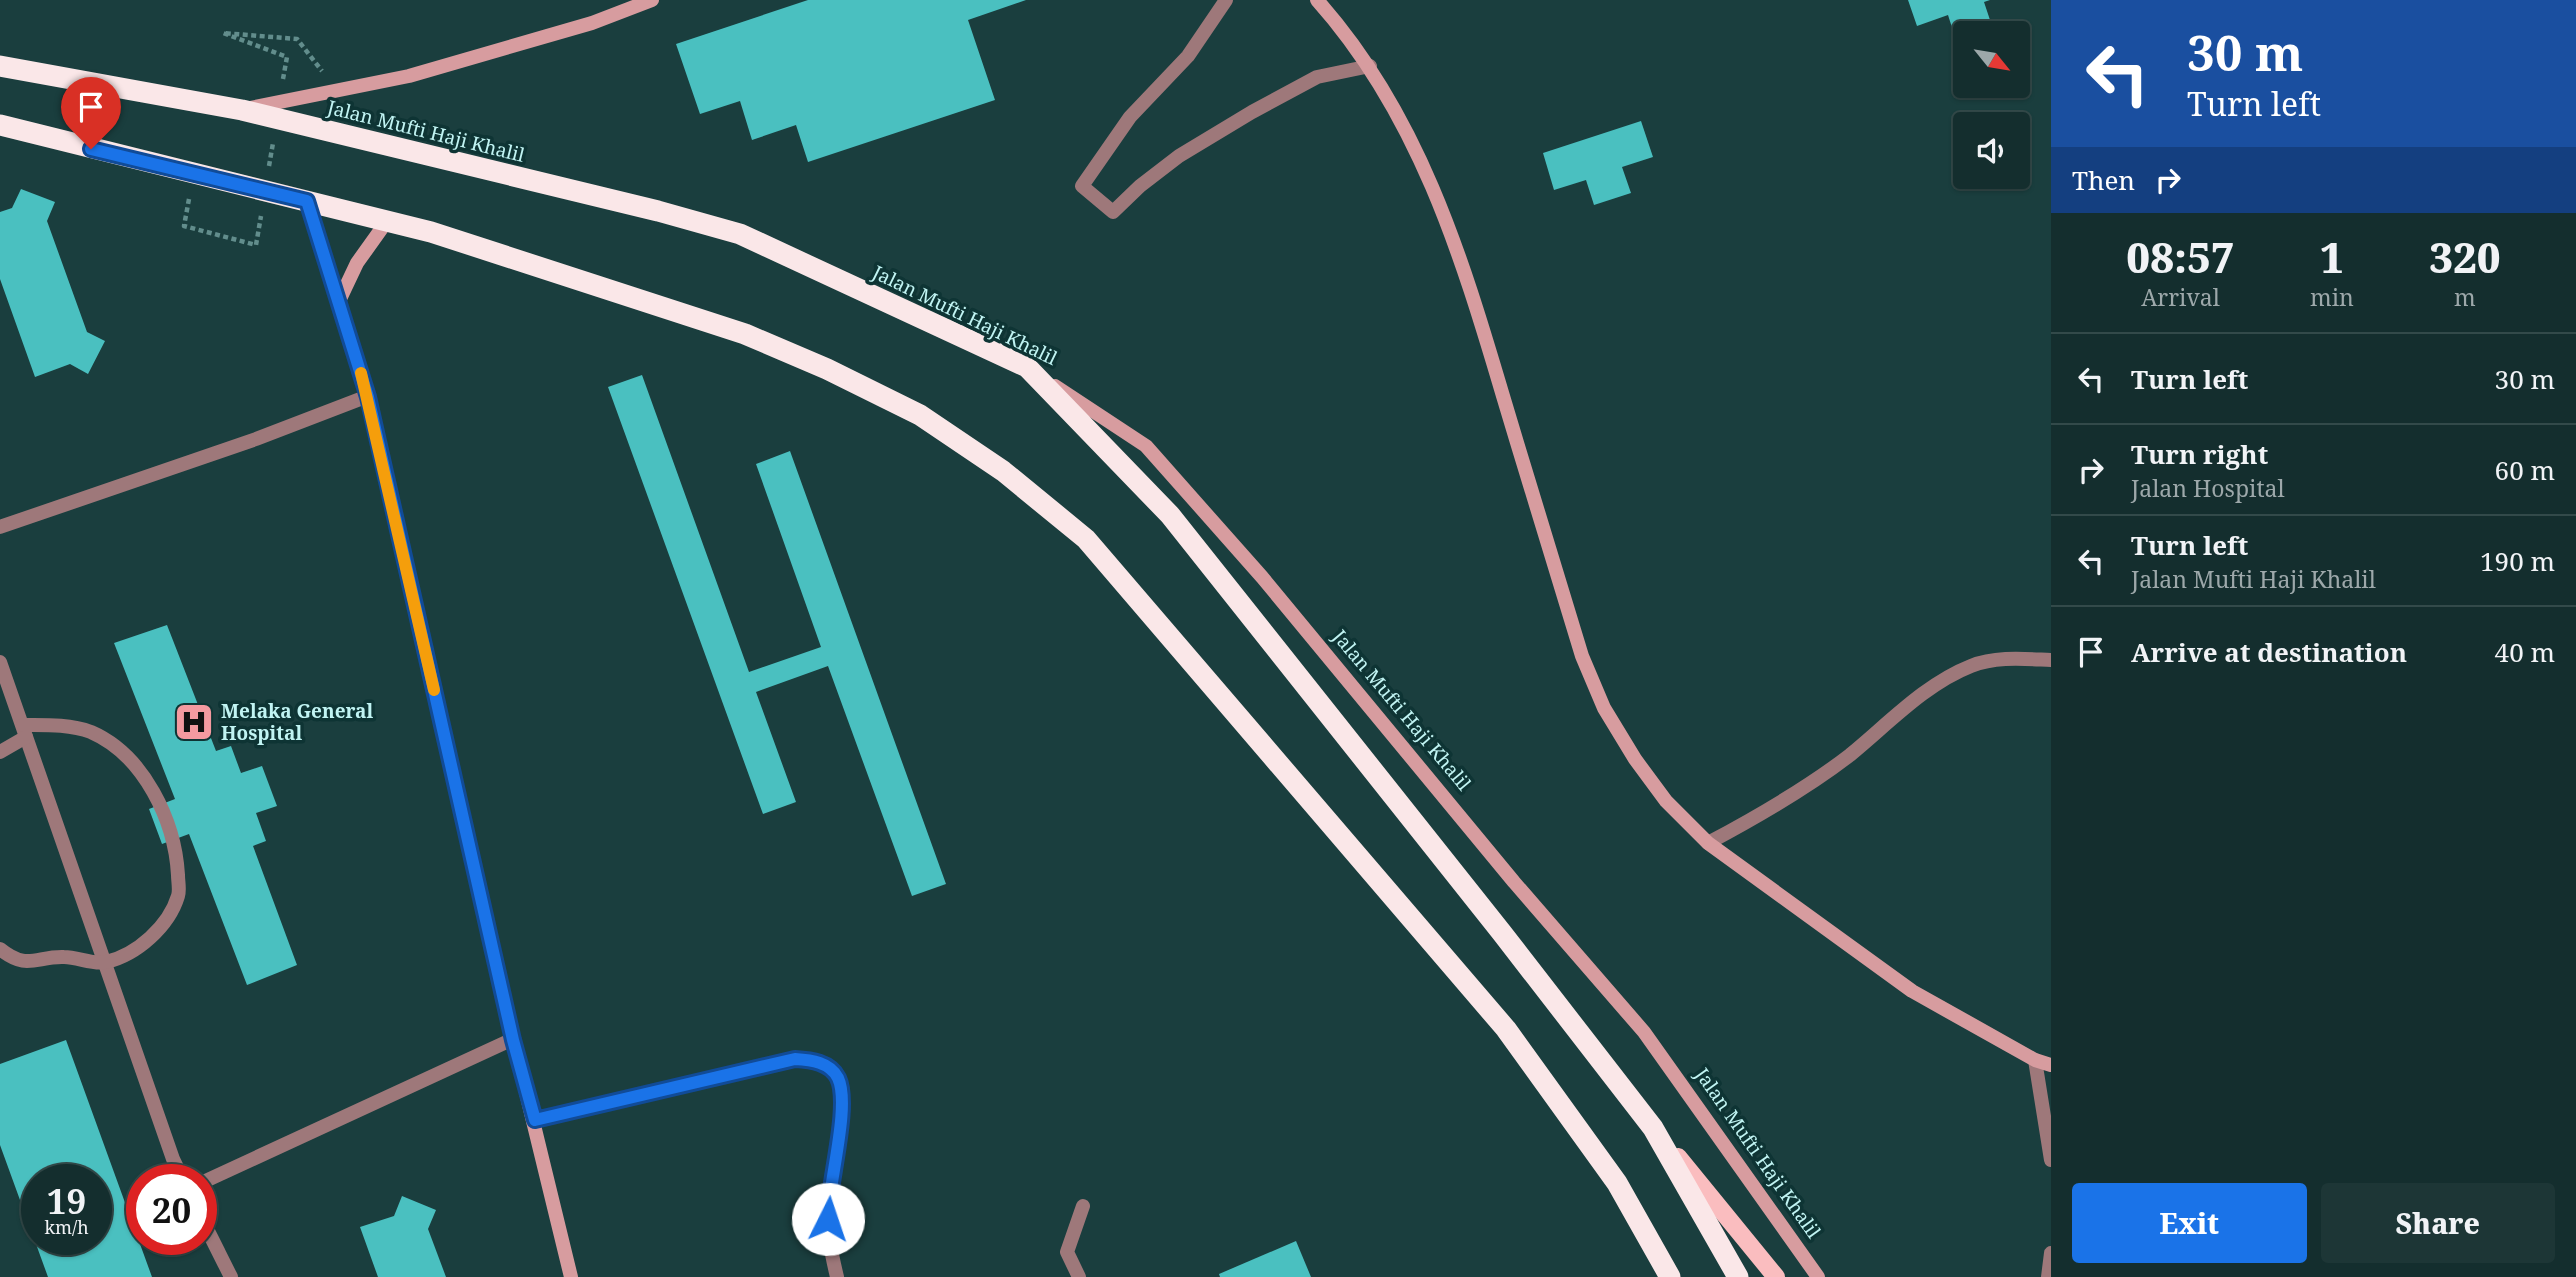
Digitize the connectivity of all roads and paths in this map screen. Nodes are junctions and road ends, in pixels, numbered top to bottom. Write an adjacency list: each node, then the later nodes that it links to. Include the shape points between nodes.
1 (652, 0): 7 (street, via 592,23 410,76)
2 (1226, 0): 5 (street, via 1188,55 1130,117 1082,186 1113,212 1179,156 1252,112 1317,77)
3 (1317, 0): 5 (street)
4 (0, 66): 8 (highway, Jalan Mufti Haji Khalil)
5 (1370, 66): 24 (street, via 1428,173 1462,261 1581,656 1604,708 1666,801)
6 (282, 84): 7 (path, via 287,57 223,33 297,39)
7 (338, 90): 8 (street)
8 (242, 110): 17 (highway, Jalan Mufti Haji Khalil, via 740,234)
9 (0, 125): 11 (highway)
10 (274, 138): 12 (path)
11 (194, 174): 13 (highway); 14 (path, via 184,226 256,245)
12 (267, 178)
13 (307, 201): 15 (highway); 16 (street)
14 (263, 205)
15 (387, 221): 16 (street, via 362,255); 42 (highway, via 745,334 827,369 920,415 1003,471 1087,539 1506,1029 1617,1183)
16 (339, 301): 18 (street)
17 (1027, 368): 31 (highway, via 1170,515); 45 (street, Jalan Mufti Haji Khalil, via 1146,446 1262,577 1644,1032)
18 (368, 397): 19 (street); 27 (street)
19 (0, 527)
20 (2051, 660): 24 (street, via 2013,658 1974,664 1944,678 1800,790)
21 (0, 662): 22 (street)
22 (24, 731): 23 (street); 26 (street); 26 (street, via 55,725 90,732 116,747 154,793 174,845 179,895 164,924 135,950)
23 (0, 751)
24 (1708, 843): 28 (street, via 1912,992)
25 (0, 949): 26 (street, via 12,958 35,963 63,956)
26 (105, 963): 33 (street)
27 (513, 1040): 30 (street); 34 (street)
28 (2035, 1060): 29 (street); 32 (street)
29 (2051, 1065)
30 (535, 1120): 39 (street); 40 (street, via 795,1059 818,1061 837,1076 844,1097 828,1202 828,1237)
31 (1653, 1128): 43 (highway); 44 (main road)
32 (2051, 1160)
33 (175, 1164)
34 (217, 1176)
35 (1083, 1206): 41 (street, via 1067,1252)
36 (217, 1249): 38 (street)
37 (2051, 1252): 46 (street)
38 (231, 1277)
39 (571, 1277)
40 (837, 1277)
41 (1079, 1277)
42 (1670, 1277)
43 (1738, 1277)
44 (1776, 1277)
45 (1818, 1277)
46 (2048, 1277)

